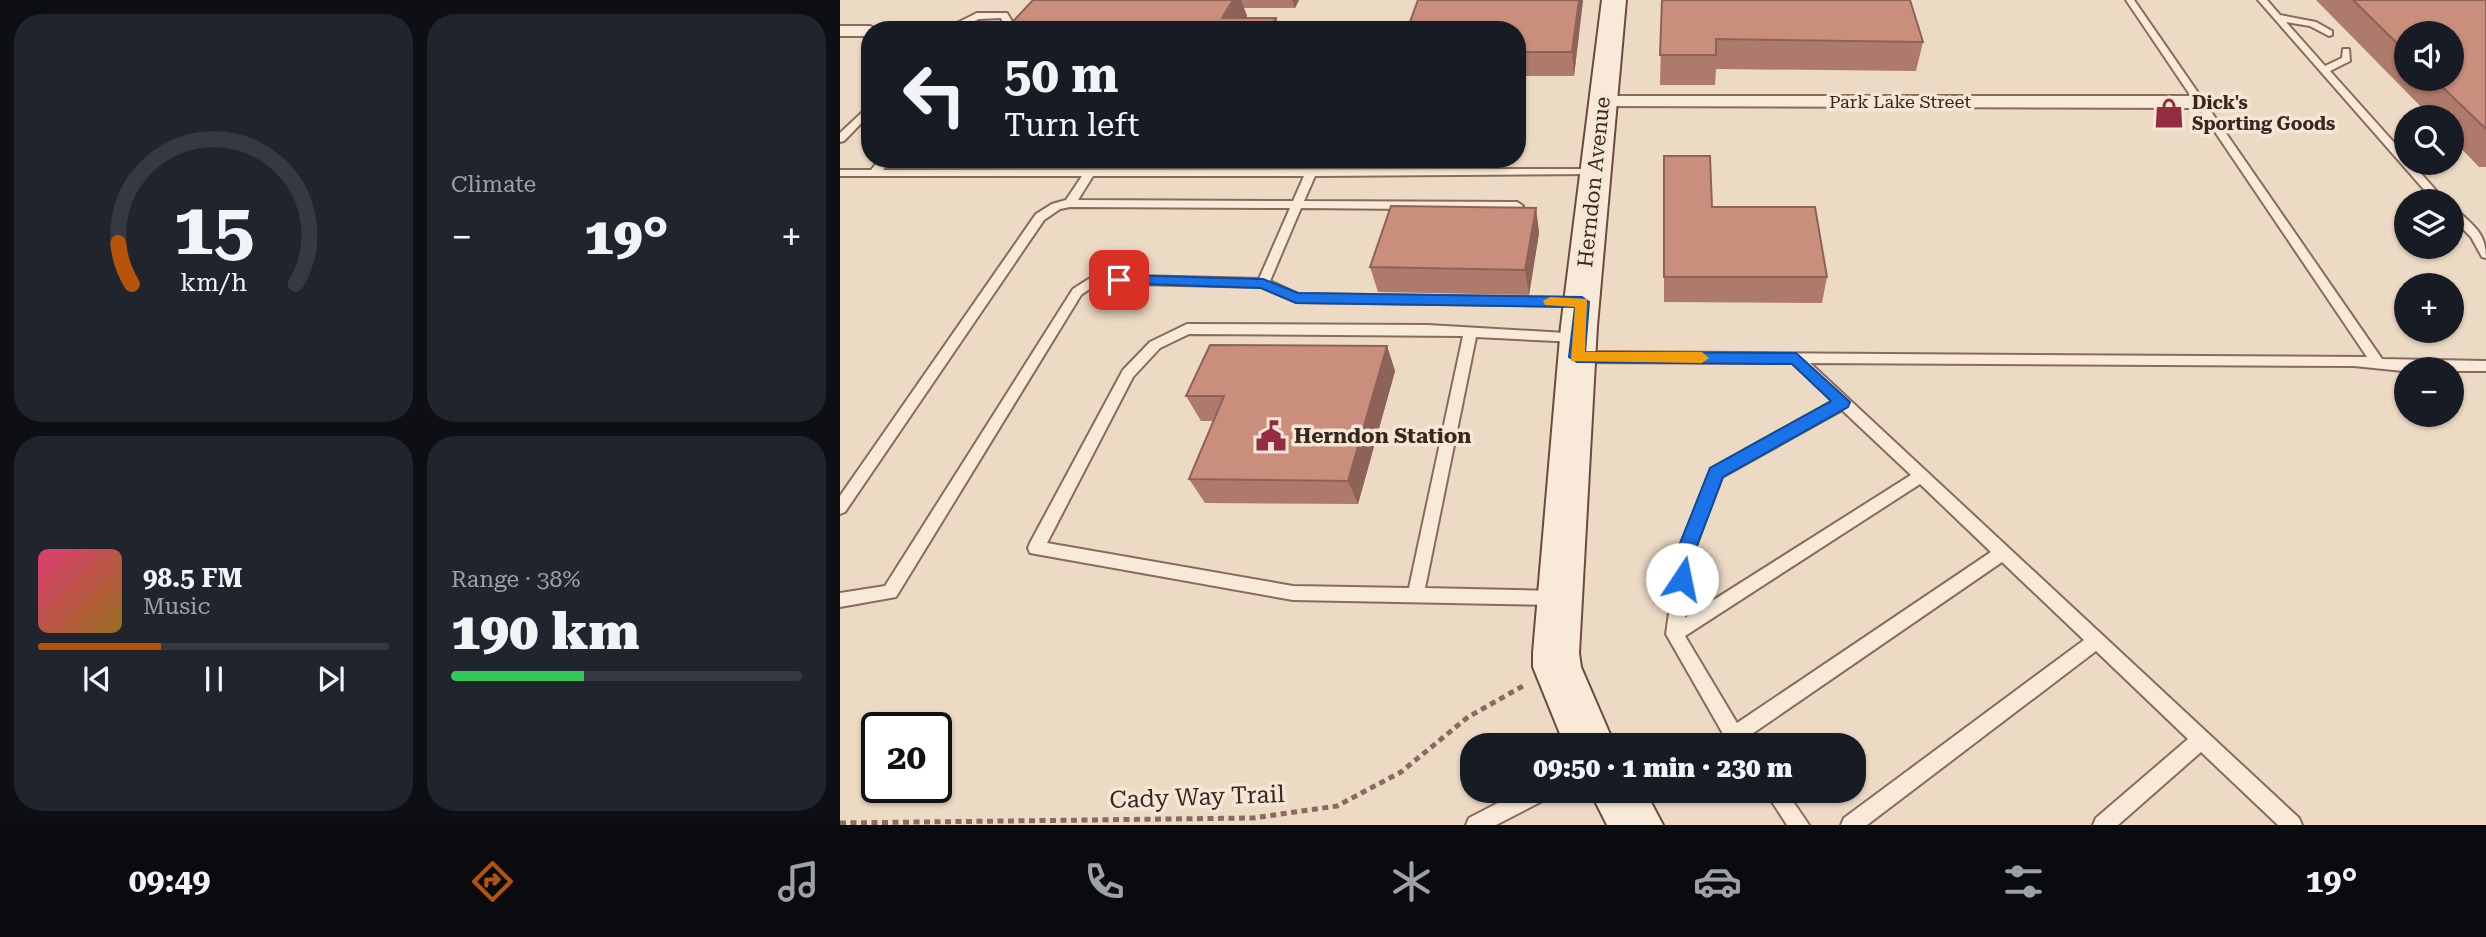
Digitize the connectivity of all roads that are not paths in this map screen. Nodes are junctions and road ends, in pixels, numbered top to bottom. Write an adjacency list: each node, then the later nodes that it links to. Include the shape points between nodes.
1 (1614, 0): 12 (street, Herndon Avenue)
2 (2130, 0): 13 (lane)
3 (2262, 0): 4 (lane)
4 (2276, 17): 9 (lane, via 2313,24); 11 (lane)
5 (967, 21): 6 (lane, via 1004,15)
6 (1007, 21)
7 (840, 31): 8 (street)
8 (861, 31)
9 (2329, 33)
10 (2346, 51): 11 (lane, via 2347,59)
11 (2324, 70): 22 (lane)
12 (1601, 102): 13 (street, Park Lake Street); 19 (street, Herndon Avenue)
13 (2199, 102): 34 (lane)
14 (861, 117): 15 (lane)
15 (840, 139)
16 (878, 168): 21 (lane)
17 (1091, 171): 18 (lane); 21 (lane); 23 (lane)
18 (1311, 172): 19 (lane); 24 (lane)
19 (1593, 172): 30 (street, Herndon Avenue)
20 (840, 173): 21 (lane)
21 (874, 173)
22 (2429, 189)
23 (1070, 202): 24 (lane); 38 (lane, via 1040,217)
24 (1297, 205): 25 (lane); 29 (lane)
25 (1517, 205)
26 (2464, 222): 27 (lane)
27 (2481, 235): 28 (lane)
28 (2486, 254)
29 (1263, 283): 30 (lane, via 1296,298); 41 (lane, via 1095,279 1077,292 891,592)
30 (1582, 302): 32 (street, Herndon Avenue)
31 (1470, 333): 32 (lane); 40 (lane); 40 (lane, via 1187,329 1155,345 1128,374 1037,548 1293,593)
32 (1578, 347): 33 (lane); 42 (street, Herndon Avenue)
33 (1796, 358): 34 (lane); 36 (lane)
34 (2378, 363): 35 (lane)
35 (2486, 366)
36 (1842, 402): 37 (lane); 43 (lane, via 1716,472 1686,551)
37 (1921, 476): 39 (lane); 43 (lane)
38 (840, 508)
39 (2002, 553): 44 (lane); 47 (lane)
40 (1415, 596): 42 (lane)
41 (840, 600)
42 (1558, 607): 45 (street, Herndon Avenue, via 1557,667)
43 (1674, 634): 46 (lane)
44 (2096, 641): 48 (lane); 55 (lane)
45 (1585, 733)
46 (1732, 733)
47 (1748, 733)
48 (2202, 740): 56 (lane); 57 (lane)
49 (1518, 803): 52 (lane)
50 (1623, 803): 53 (street)
51 (1783, 803): 54 (lane)
52 (1476, 825)
53 (1636, 825)
54 (1799, 825)
55 (1851, 825)
56 (2103, 825)
57 (2292, 825)

